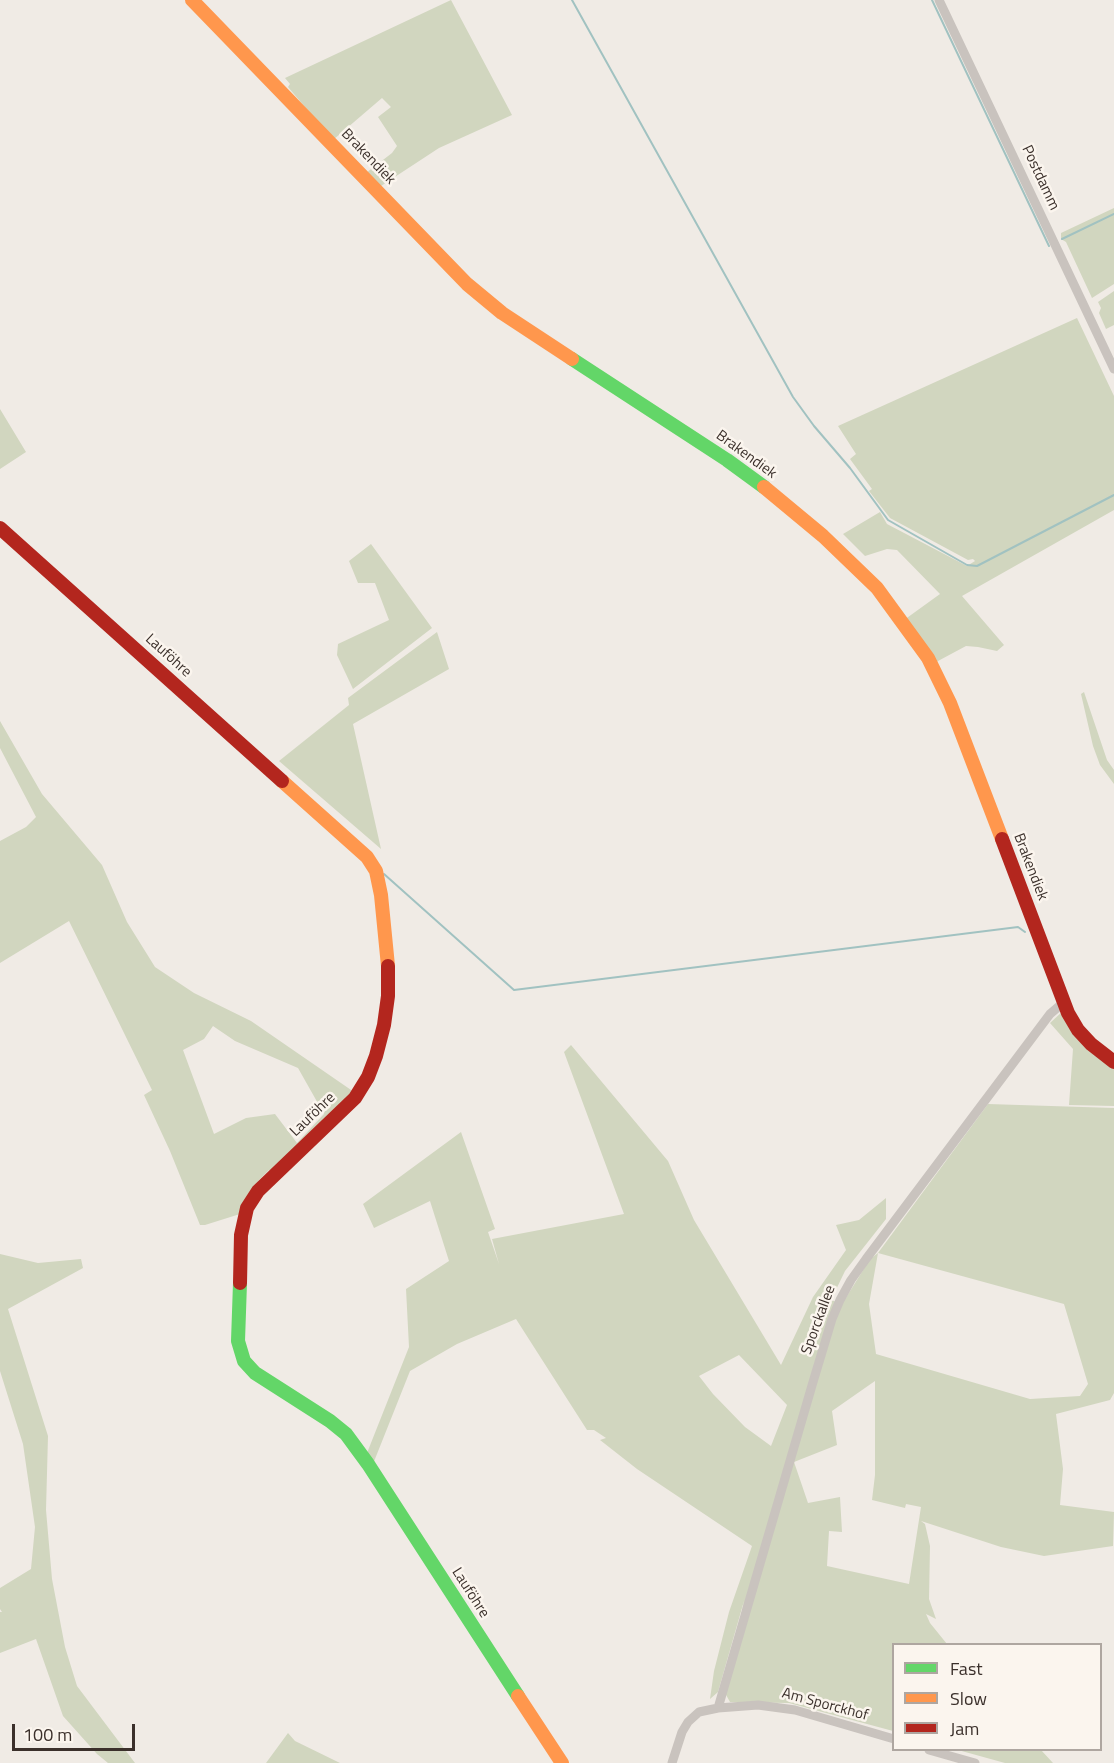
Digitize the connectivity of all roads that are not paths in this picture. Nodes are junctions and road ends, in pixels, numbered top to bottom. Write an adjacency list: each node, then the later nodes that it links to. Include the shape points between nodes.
1 (192, 0): 5 (street, Brakendiek, via 467,284 502,313 727,460 823,536 877,588 928,658 950,703)
2 (939, 0): 3 (street, Postdamm)
3 (1114, 369)
4 (0, 528): 10 (street, Lauföhre, via 367,857 376,871 385,924 388,996 376,1056 355,1098 258,1191 247,1208 241,1235 238,1341 244,1361 255,1373 346,1434)
5 (1064, 1002): 6 (street, Brakendiek, via 1077,1030); 7 (street, Sporckallee, via 1050,1014 861,1266 840,1300)
6 (1114, 1062)
7 (718, 1708): 8 (street, Am Sporckhof, via 758,1705 795,1710); 11 (street, Am Sporckhof, via 699,1712 688,1722)
8 (892, 1738)
9 (936, 1751): 12 (street)
10 (562, 1763)
11 (672, 1763)
12 (975, 1763)

